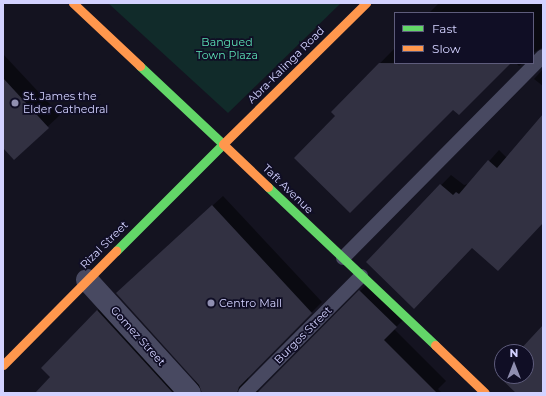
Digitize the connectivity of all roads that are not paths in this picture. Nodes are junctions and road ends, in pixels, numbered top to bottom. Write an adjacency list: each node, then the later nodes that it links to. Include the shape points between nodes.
1 (73, 3): 4 (main road, Taft Avenue)
2 (366, 3): 4 (main road, Abra-Kalinga Road)
3 (543, 56): 5 (lane)
4 (223, 144): 5 (main road, Taft Avenue); 7 (main road, Rizal Street)
5 (343, 258): 6 (main road, Taft Avenue)
6 (361, 276): 10 (lane, Burgos Street); 11 (main road, Taft Avenue)
7 (87, 280): 8 (main road, Rizal Street); 9 (street, Gomez Street)
8 (3, 365)
9 (190, 393)
10 (245, 393)
11 (485, 393)

